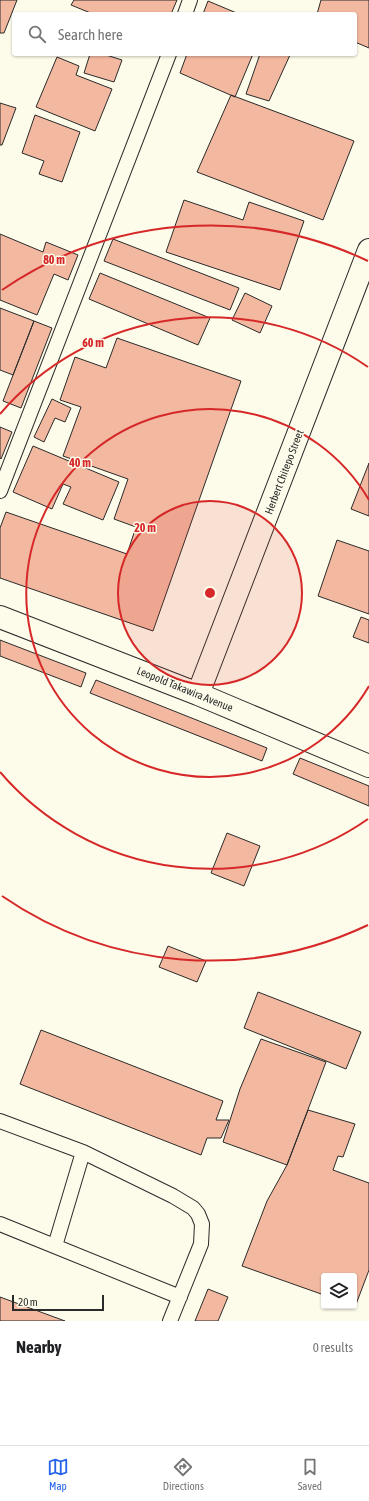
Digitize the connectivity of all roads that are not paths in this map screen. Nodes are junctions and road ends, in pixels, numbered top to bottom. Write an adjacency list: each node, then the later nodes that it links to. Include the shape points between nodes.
1 (190, 0): 2 (lane)
2 (186, 12)
3 (168, 56): 5 (lane)
4 (369, 250): 7 (street, Herbert Chitepo Street)
5 (0, 491)
6 (0, 617): 7 (street, Leopold Takawira Avenue)
7 (198, 694): 8 (street, Leopold Takawira Avenue)
8 (369, 766)
9 (0, 1121): 10 (lane)
10 (83, 1152): 12 (lane); 13 (lane, via 173,1196 198,1214 202,1224 201,1244)
11 (0, 1224): 12 (lane)
12 (55, 1246): 13 (lane)
13 (180, 1297): 14 (lane)
14 (170, 1321)

